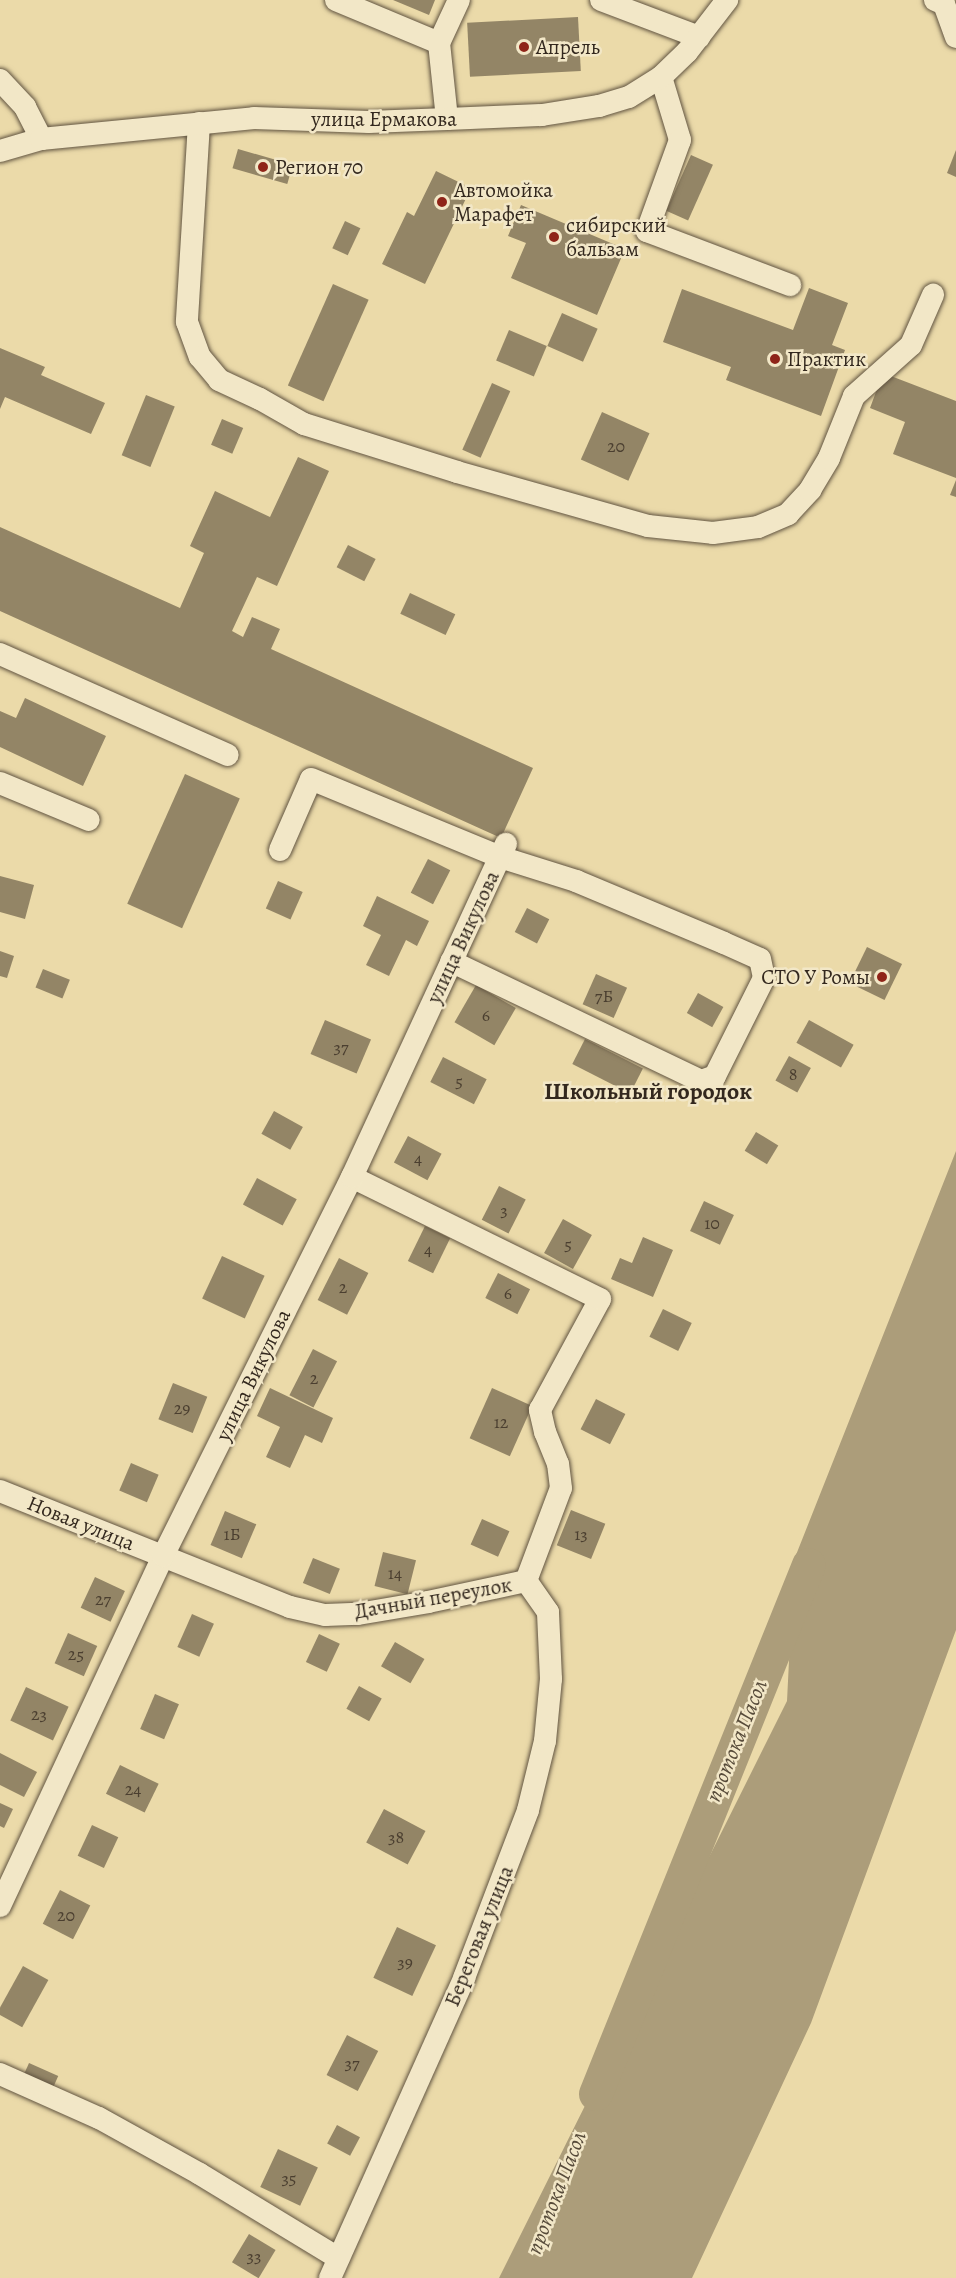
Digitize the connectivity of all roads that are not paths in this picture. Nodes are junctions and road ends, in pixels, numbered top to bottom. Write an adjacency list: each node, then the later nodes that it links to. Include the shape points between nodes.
1 (336, 0): 8 (street)
2 (459, 0): 8 (street)
3 (602, 0): 6 (street)
4 (935, 0): 7 (street, via 944,4)
5 (716, 4): 6 (street, улица Ермакова)
6 (699, 37): 9 (street, улица Ермакова)
7 (956, 37)
8 (439, 44): 11 (street)
9 (661, 77): 11 (street, улица Ермакова, via 629,97 599,106 542,115); 15 (street, via 680,140 647,231)
10 (0, 80): 13 (street, via 25,107)
11 (447, 120): 12 (street, улица Ермакова, via 254,118)
12 (199, 123): 13 (street, улица Ермакова); 16 (street, via 188,322 200,357 219,380 304,424 648,526 713,533 758,526 788,514 810,490 829,459 854,396 911,345)
13 (41, 139): 14 (street, улица Ермакова)
14 (0, 151)
15 (790, 285)
16 (933, 295)
17 (0, 654): 18 (street)
18 (228, 755)
19 (0, 783): 20 (street)
20 (89, 820)
21 (280, 850): 22 (street, via 311,779)
22 (503, 850): 23 (street, улица Викулова); 23 (street, via 760,959 764,978 715,1076 700,1081)
23 (452, 961): 24 (street, улица Викулова)
24 (352, 1177): 26 (street, улица Викулова); 27 (street, Дачный переулок, via 600,1299 540,1410 544,1432 558,1464 561,1488)
25 (0, 1491): 26 (street, Новая улица)
26 (163, 1556): 27 (street, Дачный переулок, via 290,1607 325,1615 358,1614); 28 (street, улица Викулова)
27 (526, 1581): 30 (street, Береговая улица, via 548,1612 551,1679 545,1741 528,1810 464,1978)
28 (0, 1906)
29 (0, 2074): 30 (street, via 99,2118 200,2174)
30 (334, 2268)

